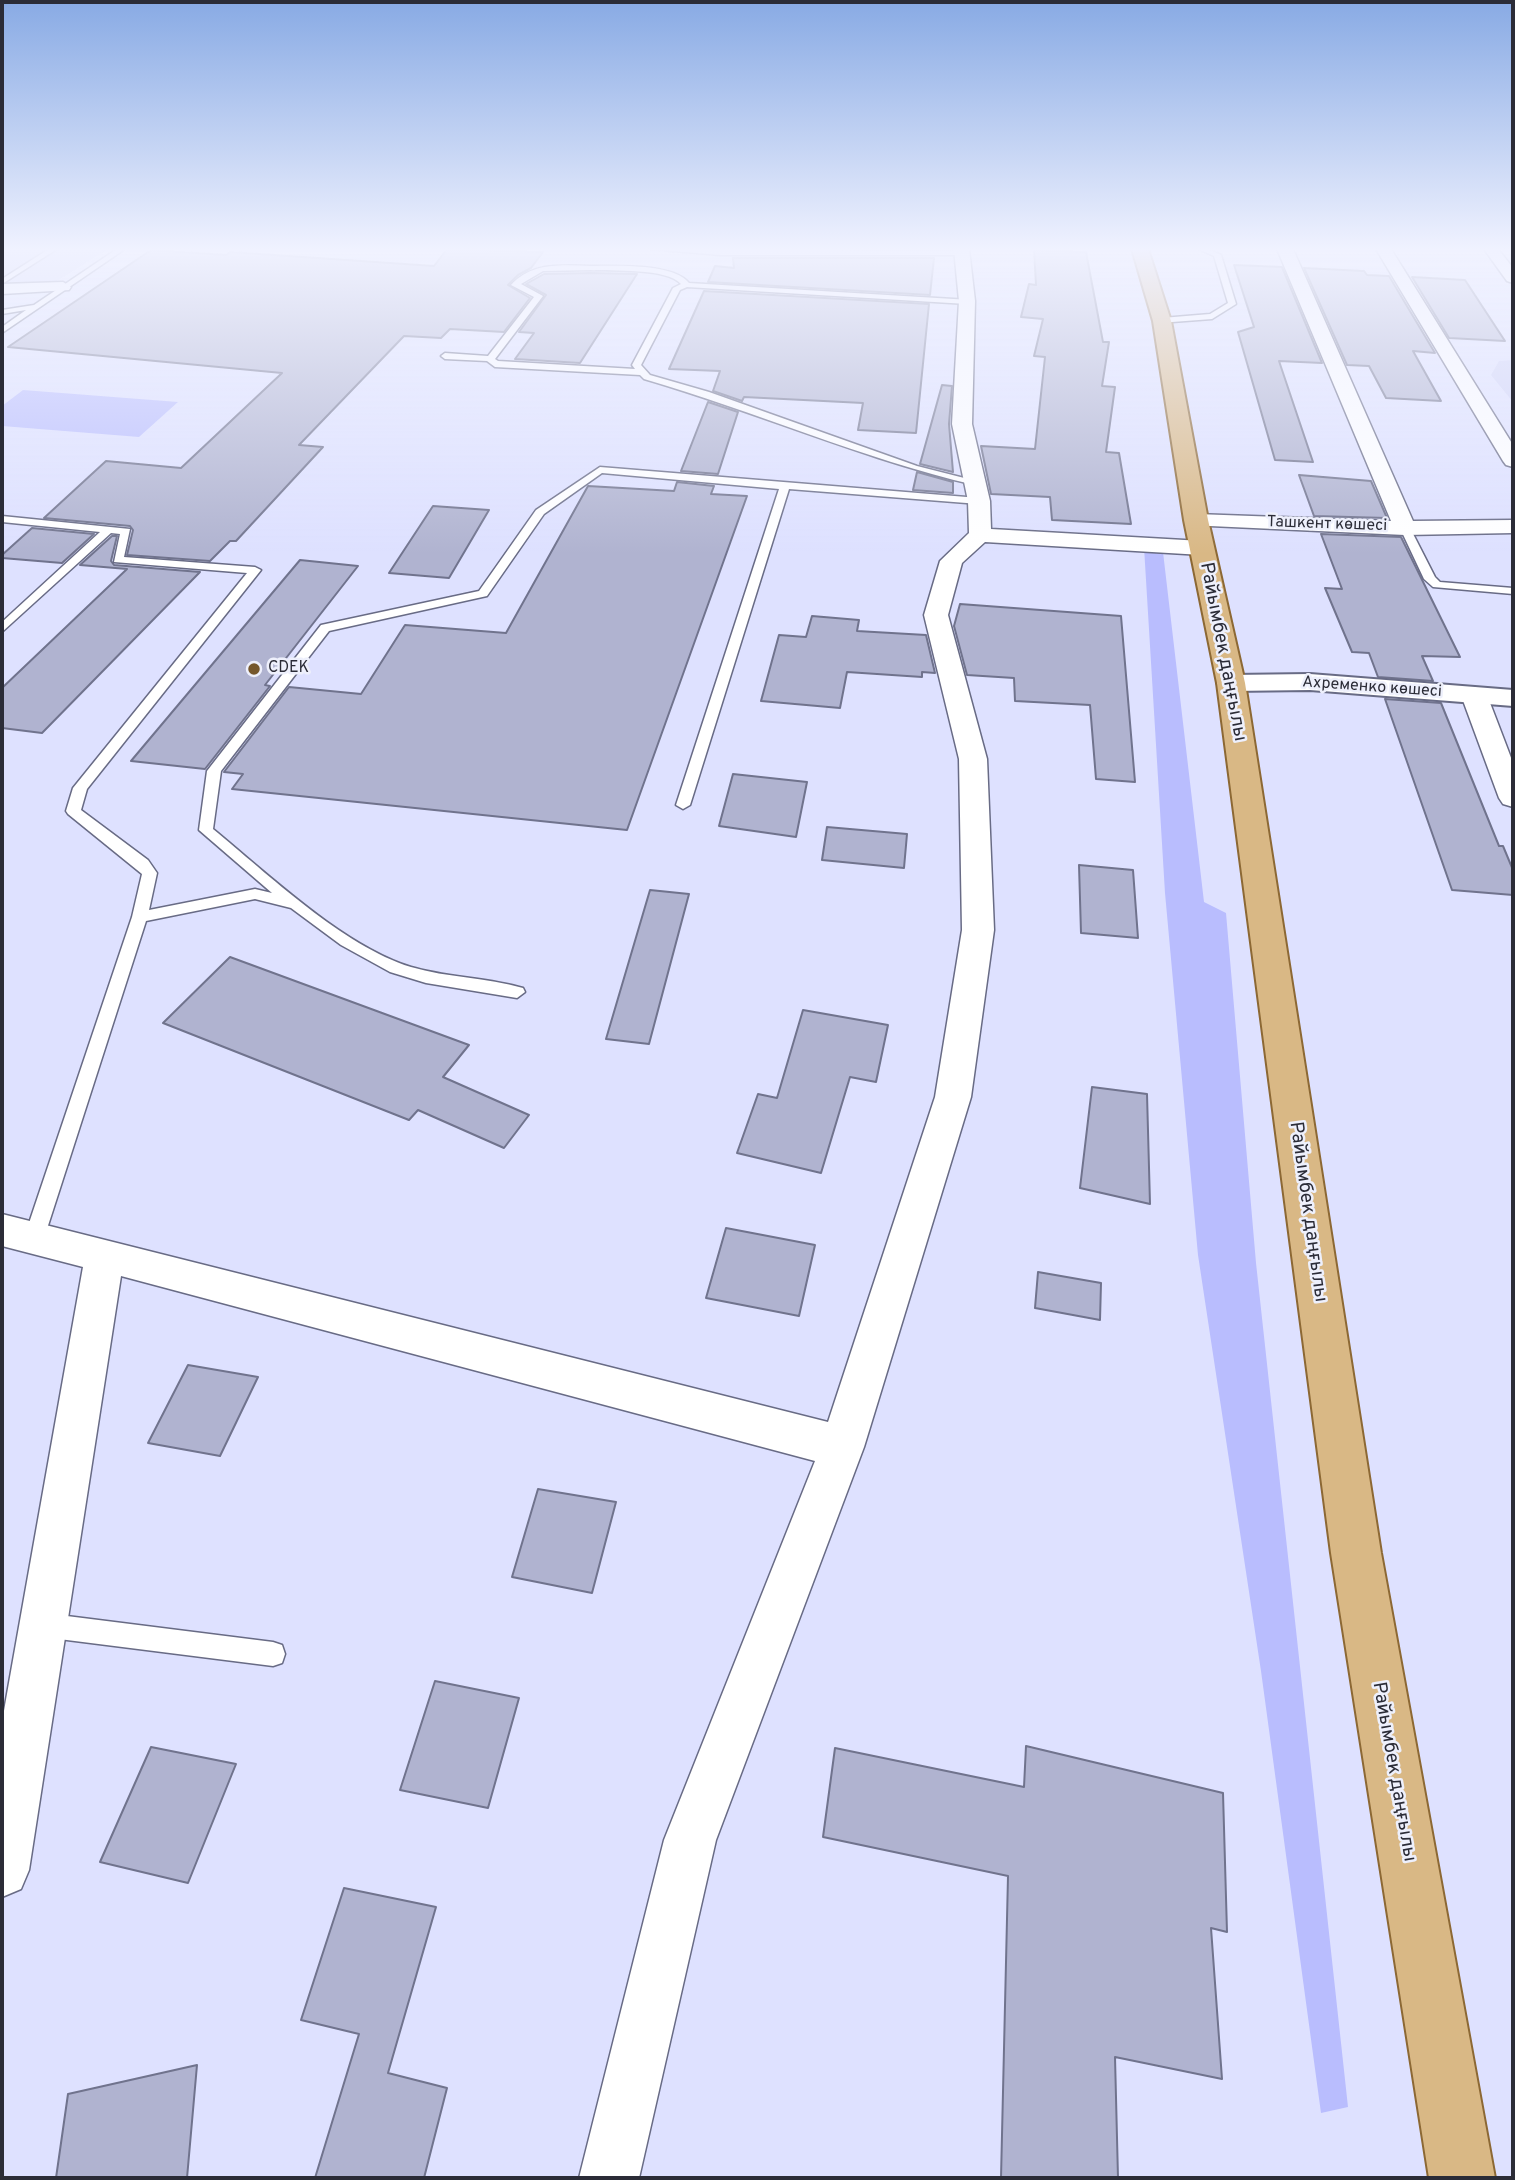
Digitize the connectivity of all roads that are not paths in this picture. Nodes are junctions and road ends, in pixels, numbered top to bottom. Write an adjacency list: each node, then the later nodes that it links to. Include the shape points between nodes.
1 (496, 351): 8 (lane)
2 (644, 351): 9 (lane, via 636,365)
3 (965, 351): 12 (street, via 962,424)
4 (1167, 351): 14 (main road, Райымбек даңғылы)
5 (1329, 351): 16 (street, Ташкент көшесі)
6 (1446, 351): 10 (street)
7 (445, 356): 8 (lane)
8 (490, 359): 9 (lane, via 495,364 528,367)
9 (642, 372): 12 (lane, via 914,468)
10 (1513, 461)
11 (785, 486): 12 (lane); 25 (lane); 26 (lane, via 600,470 540,512 483,594 325,628 215,771 206,830)
12 (978, 506): 18 (street); 31 (street, via 951,561 936,615 973,759 978,930 953,1097)
13 (2, 519): 17 (lane)
14 (1196, 520): 16 (street, Ташкент көшесі); 18 (main road, Райымбек даңғылы)
15 (1513, 527): 16 (street)
16 (1405, 528): 19 (lane, via 1437,585)
17 (109, 529): 20 (lane); 27 (lane, via 126,531 118,560 255,570 80,788 73,811 150,873)
18 (1202, 548): 21 (main road, Райымбек даңғылы)
19 (1513, 591)
20 (2, 628)
21 (1231, 684): 22 (street, Ахременко көшесі, via 1310,682); 37 (main road, Райымбек даңғылы, via 1356,1553)
22 (1474, 695): 23 (street, Ахременко көшесі); 24 (street)
23 (1513, 698)
24 (1513, 798)
25 (683, 805)
26 (299, 905): 27 (lane, via 255,894); 28 (lane, via 397,968)
27 (140, 917): 29 (lane)
28 (517, 992)
29 (18, 1234): 30 (street)
30 (105, 1255): 31 (street); 32 (street)
31 (842, 1447): 36 (street, via 690,1840)
32 (43, 1625): 33 (lane); 34 (street)
33 (273, 1654)
34 (17, 1690): 35 (street)
35 (2, 1870)
36 (609, 2178)
37 (1462, 2178)

